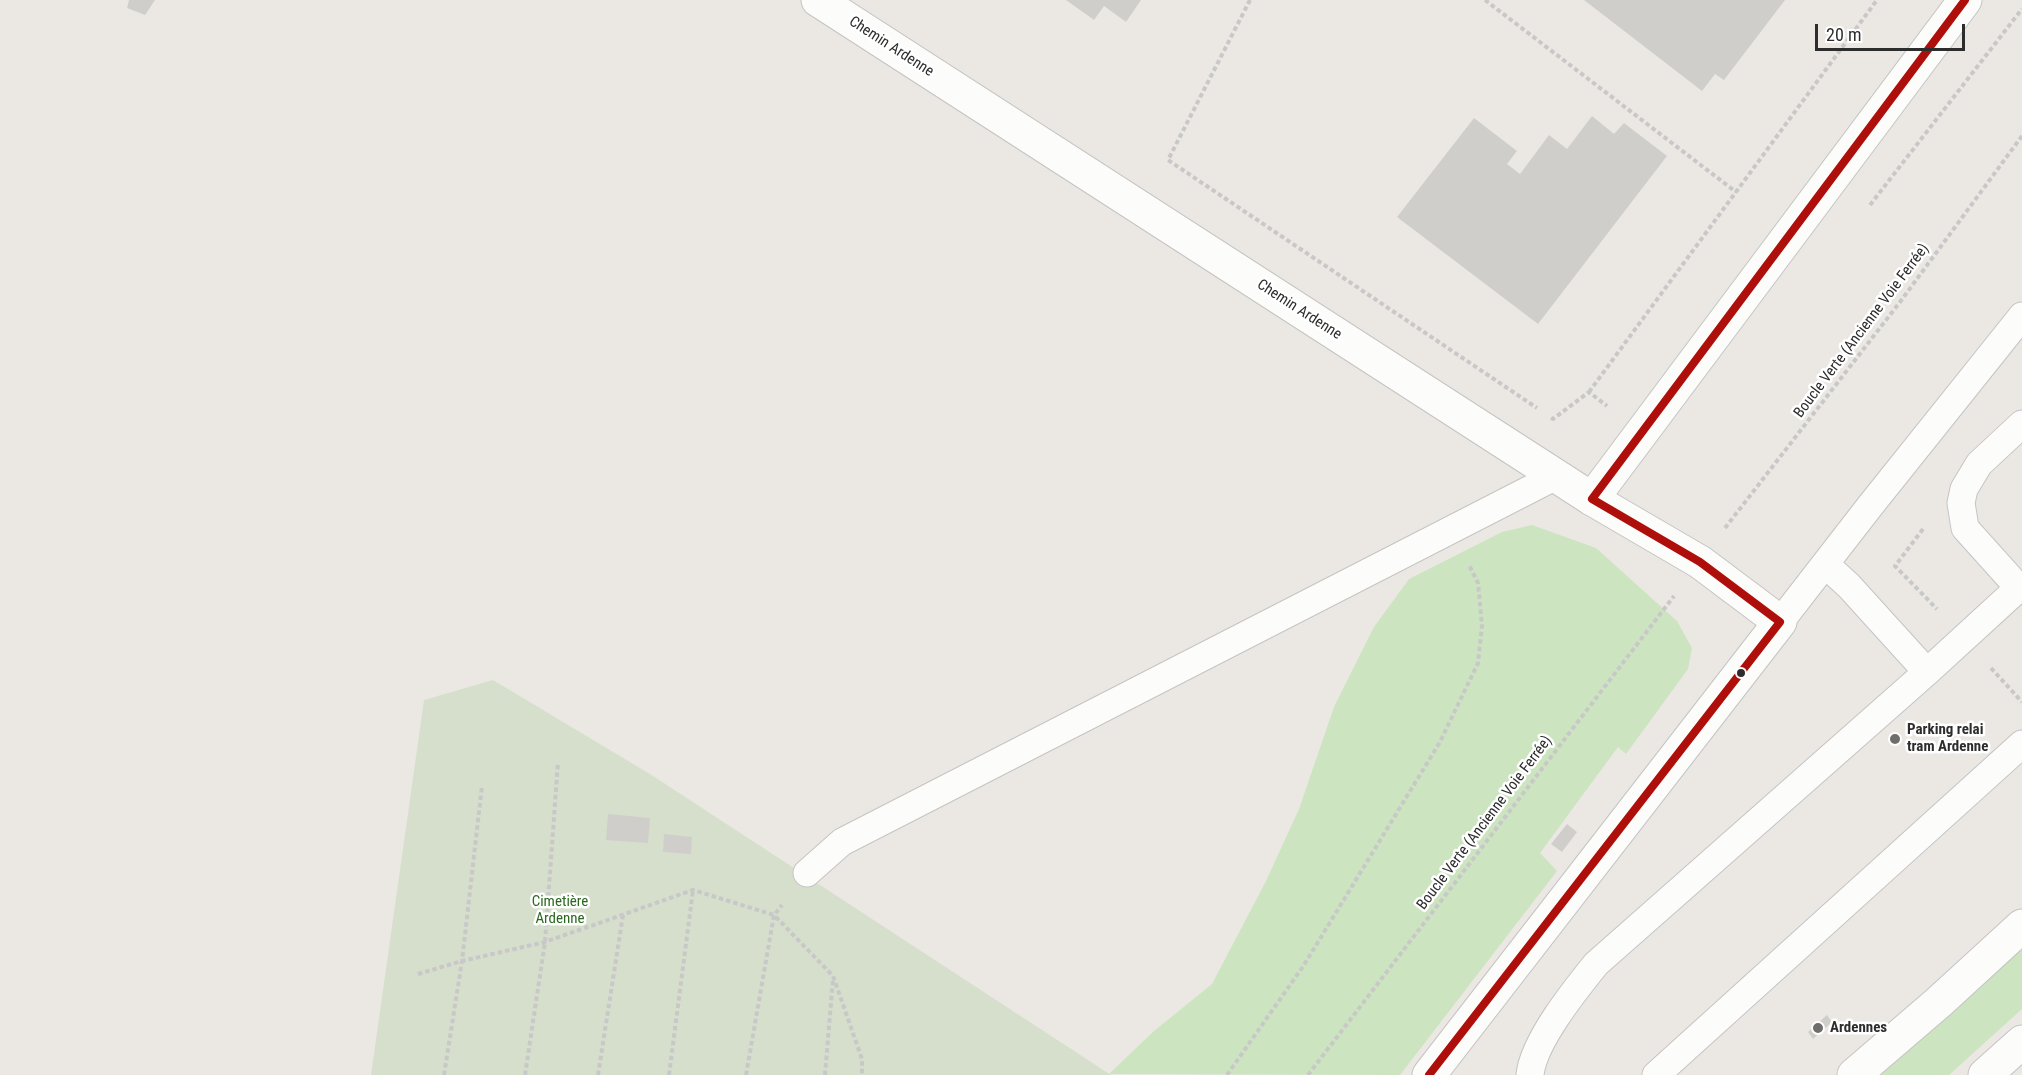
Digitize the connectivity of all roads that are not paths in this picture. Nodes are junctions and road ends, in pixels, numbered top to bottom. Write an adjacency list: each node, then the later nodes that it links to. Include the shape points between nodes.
1 (818, 0): 5 (street, Chemin Ardenne)
2 (1965, 0): 6 (street)
3 (2022, 316): 7 (lane)
4 (2022, 424): 8 (lane, via 1979,464 1961,502 1965,528)
5 (1556, 476): 6 (street, Chemin Ardenne); 12 (lane, via 842,842)
6 (1592, 499): 9 (street, Chemin Ardenne, via 1700,562)
7 (1825, 564): 9 (lane); 10 (lane)
8 (2020, 587): 10 (lane)
9 (1780, 622): 15 (street)
10 (1927, 672): 16 (lane, via 1596,964 1567,1001 1534,1056)
11 (2022, 744): 17 (lane)
12 (807, 873)
13 (2022, 926): 18 (street)
14 (2022, 1042): 19 (street)
15 (1429, 1075)
16 (1530, 1075)
17 (1656, 1075)
18 (1854, 1075)
19 (1985, 1075)

